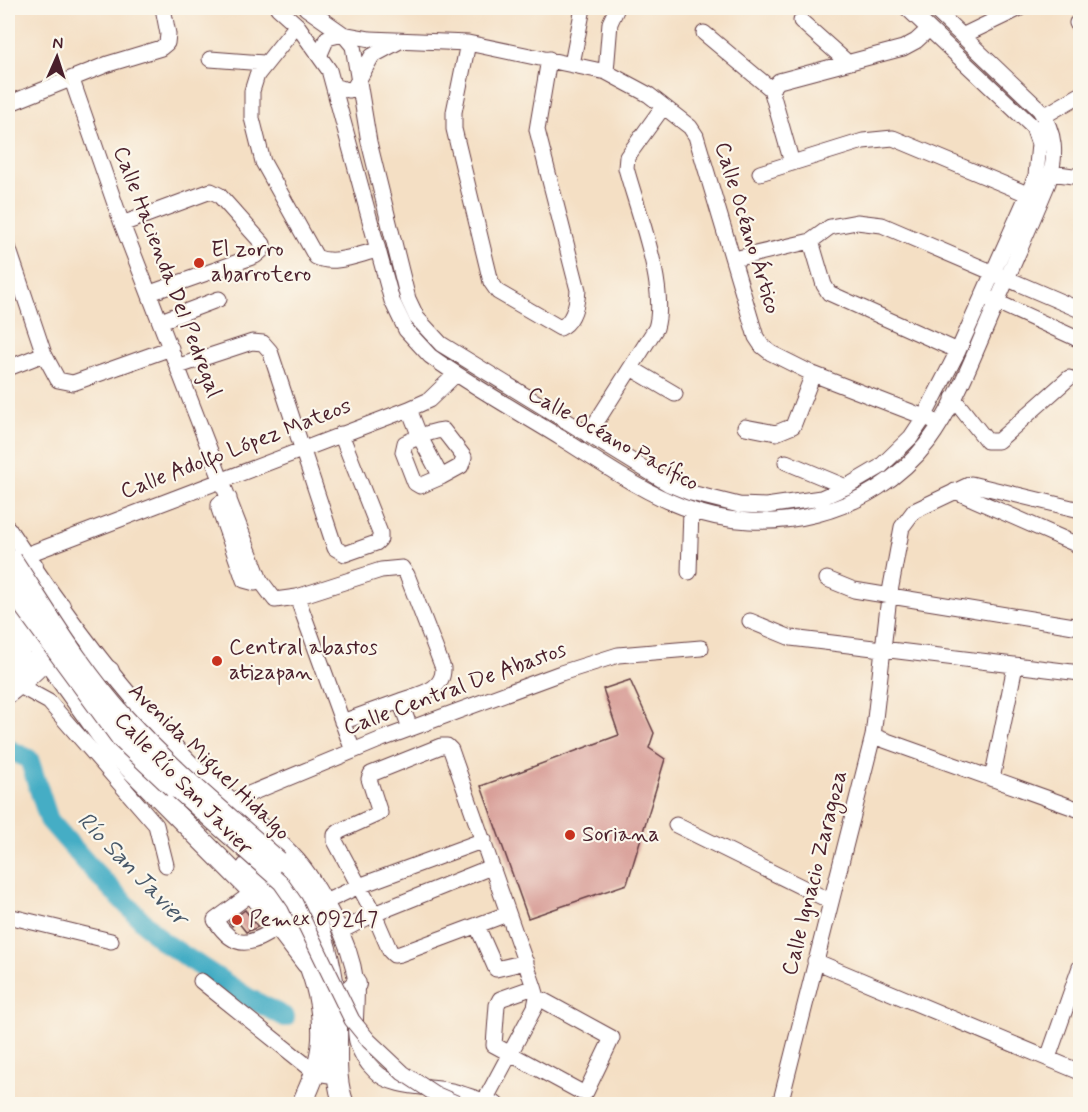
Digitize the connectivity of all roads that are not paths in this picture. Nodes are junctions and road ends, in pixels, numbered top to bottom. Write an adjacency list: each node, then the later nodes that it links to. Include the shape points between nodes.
1 (163, 8): 25 (street, via 167,43)
2 (278, 8): 10 (street, Calle Océano Pacífico)
3 (306, 8): 13 (street)
4 (583, 8): 23 (street)
5 (617, 8): 24 (street, via 610,23)
6 (907, 8): 11 (street, Calle Océano Pacífico)
7 (933, 8): 15 (street)
8 (1020, 8): 15 (street)
9 (801, 21): 21 (street)
10 (297, 25): 17 (street, Calle Océano Pacífico); 22 (street)
11 (928, 28): 18 (street, Calle Océano Pacífico); 21 (street, via 903,48)
12 (704, 33): 28 (street)
13 (343, 34): 14 (street, Calle Océano Ártico); 17 (street, via 327,38); 26 (street, Calle Océano Pacífico, via 353,46)
14 (403, 39): 16 (street, Calle Océano Ártico); 26 (street, via 372,56)
15 (967, 40): 18 (street); 33 (street)
16 (468, 43): 20 (street, Calle Océano Ártico); 20 (street, via 454,129 491,282 498,292 560,328 576,307 578,290 537,130)
17 (320, 54): 27 (street, Calle Océano Pacífico)
18 (961, 57): 38 (street, Calle Océano Pacífico, via 1033,127 1040,159)
19 (210, 59): 22 (street)
20 (549, 59): 23 (street, Calle Océano Ártico)
21 (846, 62): 28 (street, via 779,81)
22 (264, 63): 42 (street, via 252,91 256,141 309,249 324,261)
23 (572, 64): 24 (street, Calle Océano Ártico)
24 (606, 72): 32 (street, Calle Océano Ártico)
25 (72, 80): 30 (street); 39 (street, Calle Hacienda Del Pedregal)
26 (358, 81): 27 (street, via 349,90); 67 (street, Calle Océano Pacífico, via 408,299 417,318 441,344)
27 (336, 87): 42 (street, Calle Océano Pacífico)
28 (771, 89): 34 (street)
29 (1080, 95): 33 (street)
30 (8, 104)
31 (1080, 105): 33 (street)
32 (663, 107): 43 (street, Calle Océano Ártico, via 696,136); 56 (street, via 627,157 626,168 660,305 656,328)
33 (1046, 119): 36 (street, Calle Océano Pacífico, via 1055,150)
34 (792, 163): 35 (street); 38 (street, via 862,141 893,138)
35 (760, 173)
36 (1051, 173): 37 (street); 38 (street, Calle Océano Pacífico)
37 (1080, 177)
38 (1034, 197): 44 (street, Calle Océano Pacífico)
39 (122, 224): 45 (street, Calle Hacienda Del Pedregal); 45 (street, via 211,191 263,244 255,256)
40 (811, 241): 43 (street); 44 (street, via 830,227 869,222); 52 (street, via 829,293)
41 (8, 247): 53 (street)
42 (378, 250): 57 (street, Calle Océano Pacífico, via 392,301 406,330 430,356)
43 (734, 259): 58 (street, Calle Océano Ártico, via 762,346)
44 (1000, 276): 46 (street, Calle Océano Pacífico); 48 (street)
45 (150, 293): 49 (street, Calle Hacienda Del Pedregal)
46 (990, 298): 50 (street); 52 (street, Calle Océano Pacífico); 61 (street, Calle Océano Pacífico)
47 (219, 299): 49 (street)
48 (1080, 310)
49 (160, 321): 51 (street, Calle Hacienda Del Pedregal)
50 (1080, 340)
51 (171, 348): 53 (street, via 65,383 58,380); 54 (street, Calle Hacienda Del Pedregal)
52 (958, 351): 63 (street, Calle Océano Pacífico)
53 (44, 354): 55 (street)
54 (179, 366): 69 (street, via 252,342 263,343 270,351); 72 (street, Calle Hacienda Del Pedregal)
55 (8, 368)
56 (631, 368): 60 (street); 67 (street)
57 (456, 374): 62 (street, Calle Adolfo López Mateos, via 429,400); 75 (street, Calle Océano Pacífico, via 639,485)
58 (813, 374): 63 (street, Calle Océano Ártico); 65 (street, via 793,426 776,433)
59 (1069, 378): 61 (street, via 998,441 987,441)
60 (675, 394)
61 (953, 398): 64 (street, Calle Océano Pacífico)
62 (409, 408): 66 (street, Calle Adolfo López Mateos); 68 (street)
63 (923, 419): 64 (street, Calle Océano Ártico); 73 (street, Calle Océano Pacífico, via 897,452)
64 (941, 422): 75 (street, Calle Océano Pacífico, via 912,461 892,478 868,494 818,515 759,522)
65 (745, 427)
66 (341, 434): 69 (street, Calle Adolfo López Mateos); 69 (street, via 380,533 376,543 345,554 339,552)
67 (588, 435): 73 (street, Calle Océano Pacífico, via 669,484 714,500 766,506 791,504 821,498)
68 (420, 437): 71 (street); 71 (street, via 402,447 415,483 425,485); 71 (street, via 443,430 464,457 461,466)
69 (301, 449): 72 (street, Calle Adolfo López Mateos)
70 (786, 462): 73 (street)
71 (441, 477)
72 (223, 480): 79 (street, Calle Adolfo López Mateos); 84 (street, Calle Hacienda Del Pedregal, via 260,580 275,600)
73 (846, 487)
74 (955, 491): 76 (street, Calle Ignacio Zaragoza, via 979,484); 78 (street); 85 (street, Calle Ignacio Zaragoza, via 906,519)
75 (690, 510): 80 (street)
76 (1080, 510)
77 (8, 528): 79 (street, Calle Río San Javier)
78 (1080, 546)
79 (19, 559): 83 (main road, via 28,587); 86 (street, Calle Río San Javier); 114 (main road, Avenida Miguel Hidalgo, bridge, via 86,670 123,717 217,807)
80 (689, 572)
81 (827, 579): 85 (street, via 854,590)
82 (8, 584): 107 (main road, Avenida Miguel Hidalgo, bridge, via 122,739)
83 (8, 595)
84 (297, 597): 97 (street, via 381,570 402,568 443,678 438,686); 100 (street)
85 (889, 597): 89 (street); 91 (street, Calle Ignacio Zaragoza)
86 (60, 606): 92 (main road, via 57,640); 94 (street, Calle Río San Javier)
87 (10, 610): 92 (main road, Calle Río San Javier); 96 (main road, via 18,639)
88 (750, 621): 91 (street, via 791,638)
89 (1080, 627)
90 (701, 648): 101 (street, Calle Central De Abastos, via 618,656)
91 (882, 650): 93 (street); 102 (street, Calle Ignacio Zaragoza)
92 (45, 658): 94 (main road, via 74,656); 96 (main road); 104 (main road, Calle Río San Javier)
93 (1015, 666): 95 (street); 106 (street)
94 (109, 670): 99 (street, Calle Río San Javier)
95 (1080, 673)
96 (12, 680): 104 (street, via 49,702)
97 (400, 701): 98 (street); 101 (street)
98 (373, 712): 100 (street); 103 (street)
99 (145, 715): 104 (main road, via 123,712 115,718); 108 (street, Calle Río San Javier)
100 (342, 722): 105 (street)
101 (410, 729): 103 (street, Calle Central De Abastos)
102 (873, 736): 106 (street); 121 (street, Calle Ignacio Zaragoza)
103 (382, 738): 105 (street, Calle Central De Abastos)
104 (100, 745): 109 (main road, Calle Río San Javier); 111 (street)
105 (353, 751): 108 (street, Calle Central De Abastos)
106 (992, 779): 110 (street)
107 (174, 788): 125 (main road, via 184,805 267,889); 145 (street, Avenida Miguel Hidalgo, bridge, via 281,883 296,903 352,1020 369,1041 403,1073)
108 (232, 801): 114 (street, Calle Río San Javier)
109 (172, 810): 111 (street); 119 (main road, Calle Río San Javier)
110 (1080, 810)
111 (156, 825): 115 (street)
112 (676, 825): 121 (street)
113 (484, 840): 116 (street); 118 (street); 118 (street, via 451,750 441,746 371,774 369,779 381,813 335,835)
114 (286, 858): 117 (main road, Avenida Miguel Hidalgo); 120 (street, Calle Río San Javier)
115 (166, 865)
116 (491, 867): 122 (street); 123 (street)
117 (295, 883): 120 (main road); 127 (main road, Avenida Miguel Hidalgo)
118 (359, 886): 120 (street); 122 (street)
119 (252, 892): 125 (main road, Calle Río San Javier); 125 (street, via 215,920 225,934 240,943 252,942)
120 (322, 896): 127 (street, Calle Río San Javier)
121 (825, 898): 129 (street, Calle Ignacio Zaragoza)
122 (374, 914): 126 (street, via 394,955); 127 (street)
123 (507, 914): 126 (street); 130 (street)
124 (8, 916): 128 (street)
125 (282, 921): 140 (main road, via 307,964 320,1002 322,1040)
126 (477, 926): 130 (street, via 496,969)
127 (333, 936): 132 (street, Calle Río San Javier); 135 (main road, Avenida Miguel Hidalgo)
128 (111, 941)
129 (815, 961): 138 (street); 146 (street, Calle Ignacio Zaragoza)
130 (526, 962): 134 (street)
131 (1080, 967): 138 (street)
132 (355, 978): 135 (main road); 136 (street)
133 (201, 981): 140 (street)
134 (536, 992): 137 (street, via 535,1007); 137 (street, via 502,996 497,1005 493,1042); 137 (street, via 612,1038 586,1092)
135 (337, 1006): 136 (main road); 141 (main road, Avenida Miguel Hidalgo)
136 (354, 1035): 144 (street, via 365,1061 377,1074 392,1081 452,1091)
137 (509, 1055): 144 (street)
138 (1048, 1058): 139 (street)
139 (1080, 1072)
140 (316, 1073): 141 (street); 143 (main road)
141 (336, 1076): 142 (main road, Avenida Miguel Hidalgo)
142 (343, 1101): 143 (main road, via 327,1088 314,1091)
143 (303, 1103)
144 (490, 1103)
145 (458, 1104)
146 (780, 1104)

